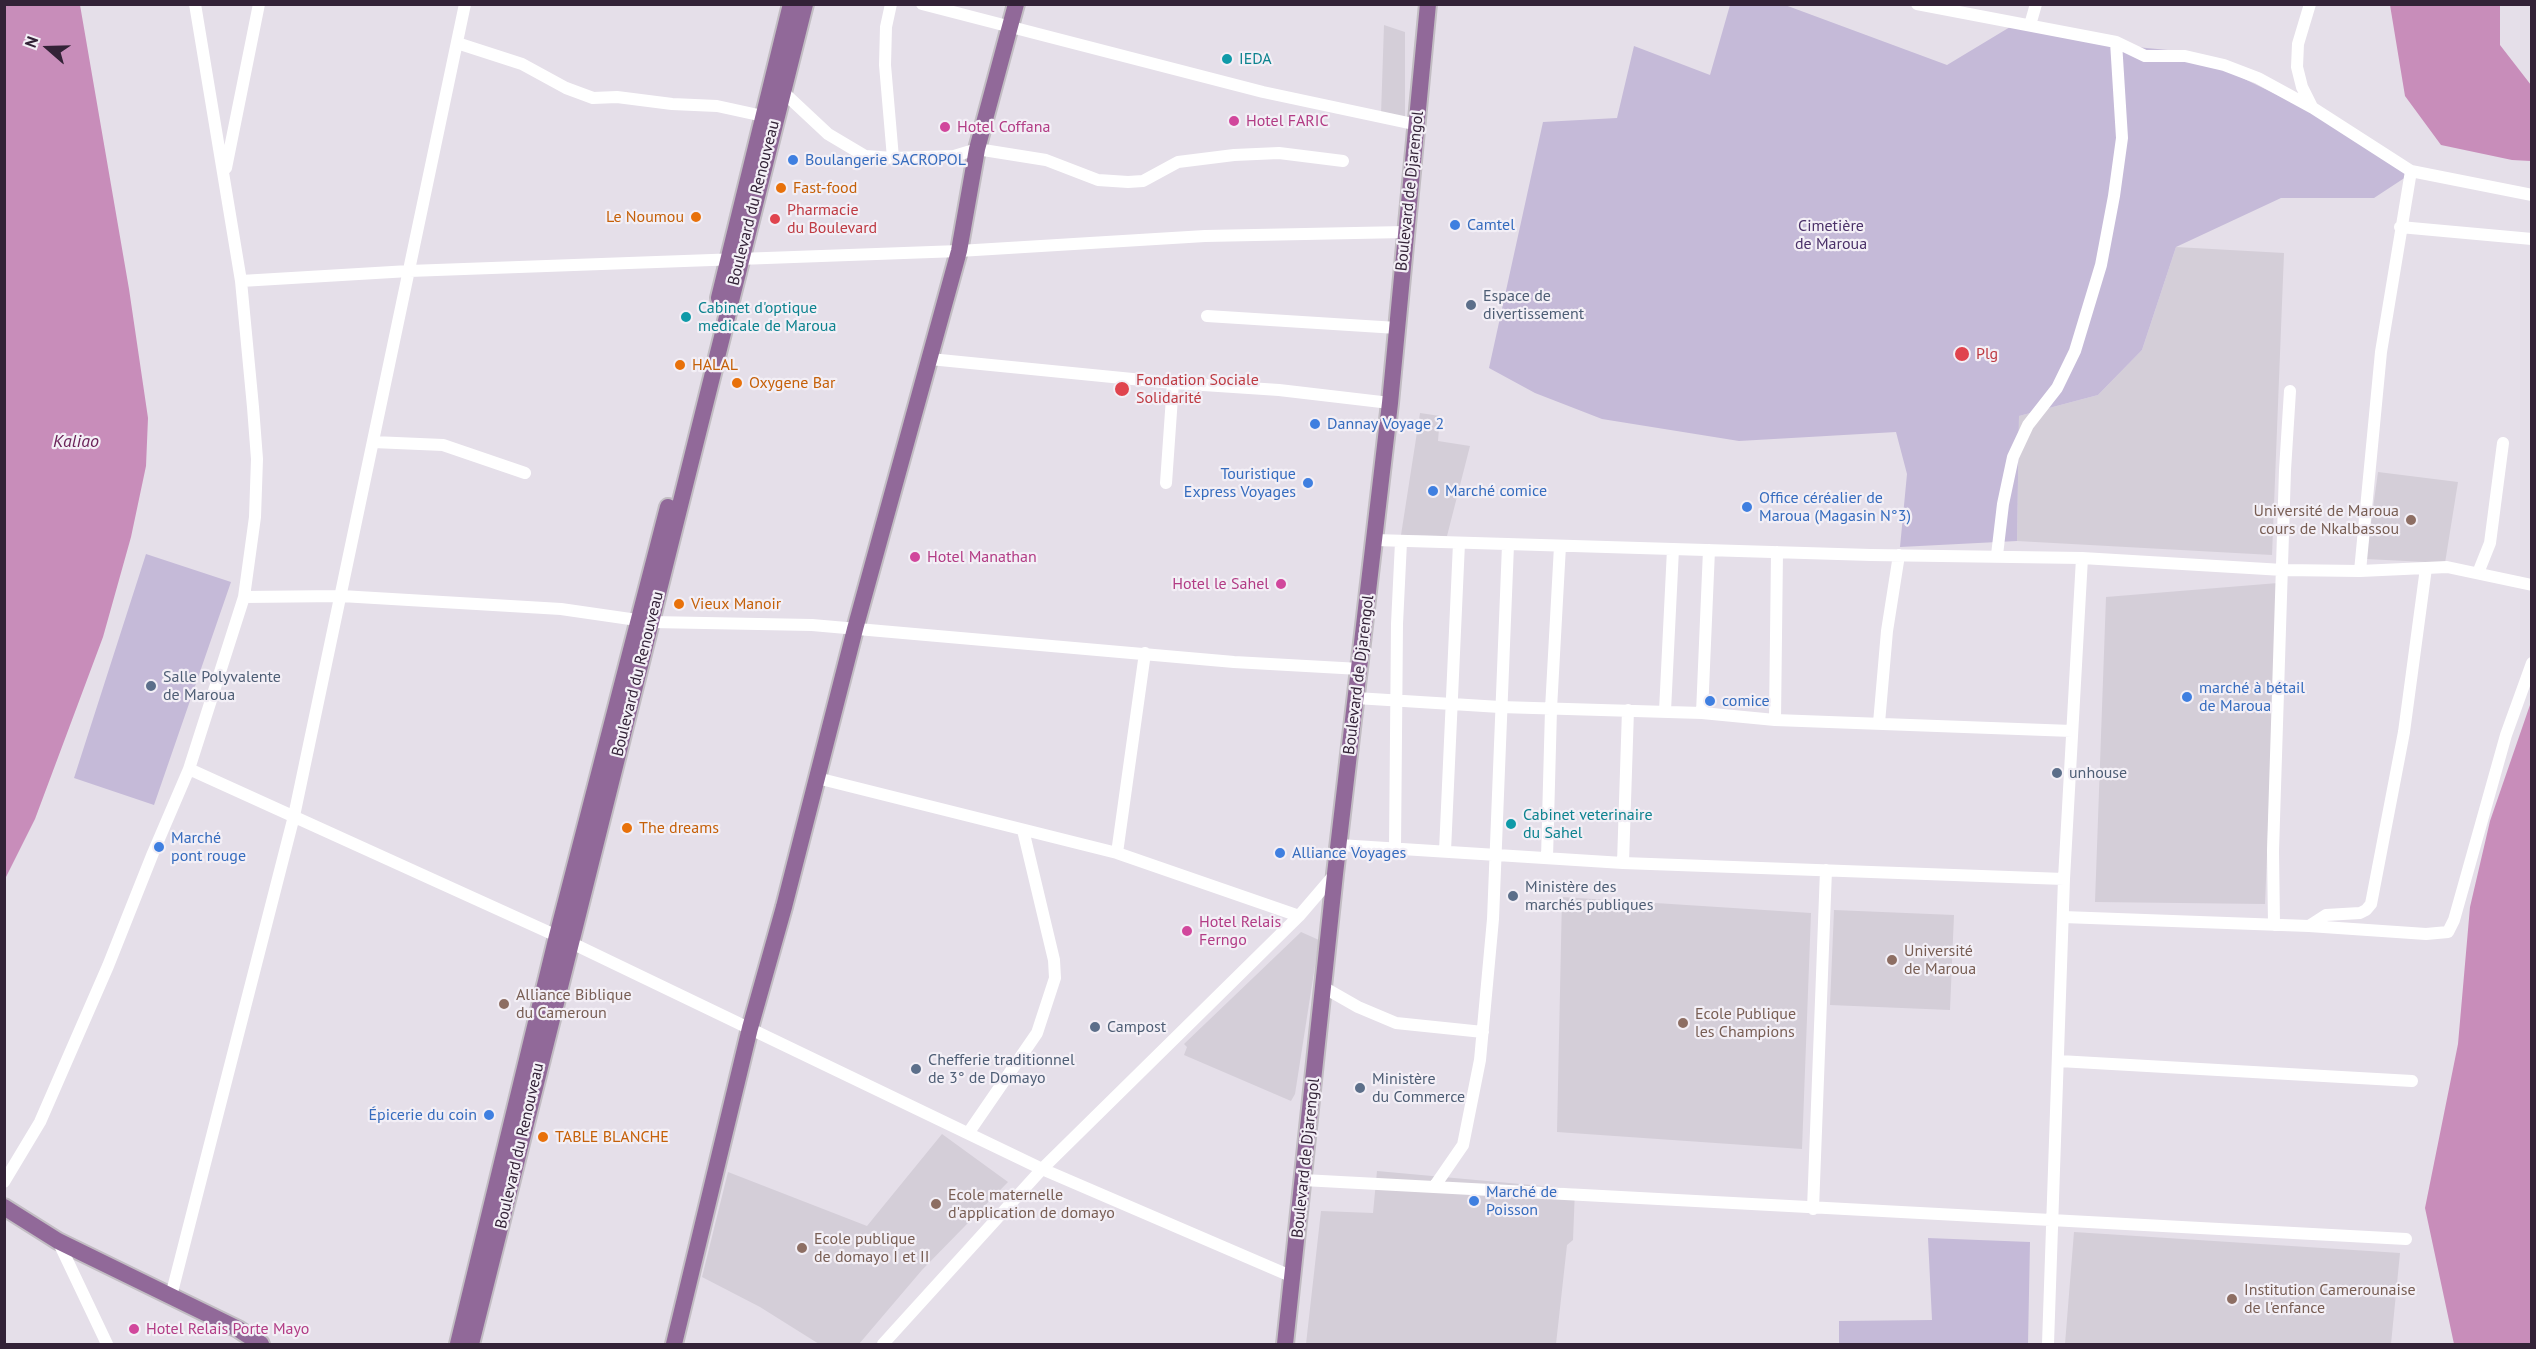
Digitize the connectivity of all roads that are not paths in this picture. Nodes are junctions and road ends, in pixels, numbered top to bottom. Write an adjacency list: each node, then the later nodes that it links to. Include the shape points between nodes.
1 (195, 4): 25 (street)
2 (259, 4): 25 (street)
3 (465, 4): 16 (street)
4 (791, 4): 19 (main road, Boulevard du Renouveau)
5 (805, 4): 17 (main road, Boulevard du Renouveau)
6 (891, 4): 22 (street, via 885,65)
7 (922, 4): 14 (street)
8 (1016, 4): 14 (main road)
9 (1428, 4): 20 (main road, Boulevard de Djarengol)
10 (1917, 4): 13 (street)
11 (2036, 4): 13 (street)
12 (2310, 4): 18 (street, via 2298,44 2297,67)
13 (2030, 25): 15 (street)
14 (1010, 28): 20 (street, via 1263,92); 21 (main road)
15 (2116, 42): 18 (street, via 2145,56 2185,56 2224,65 2258,78); 53 (street, via 2122,138 2101,265 2075,351 2056,388 2028,425 2013,457)
16 (457, 43): 19 (street, via 522,64 593,98 717,106); 32 (street)
17 (782, 91): 22 (street, via 846,147 864,156); 31 (main road, Boulevard du Renouveau)
18 (2313, 108): 24 (street)
19 (763, 116): 31 (main road, Boulevard du Renouveau)
20 (1418, 125): 28 (main road, Boulevard de Djarengol)
21 (977, 149): 22 (street, via 954,156); 23 (street, via 1046,160 1098,180 1128,182 1143,181 1178,162 1234,155 1279,153); 30 (main road)
22 (893, 158)
23 (1343, 161)
24 (2410, 171): 26 (street); 27 (street)
25 (225, 178): 33 (street)
26 (2532, 195)
27 (2400, 227): 29 (street); 57 (street, via 2381,352)
28 (1405, 232): 30 (street, via 1205,236); 35 (main road, Boulevard de Djarengol)
29 (2532, 239)
30 (958, 251): 31 (street); 36 (main road)
31 (734, 258): 32 (street); 62 (main road, Boulevard du Renouveau)
32 (409, 271): 33 (street); 40 (street)
33 (241, 281): 61 (street, via 257,459 255,517)
34 (1207, 316): 35 (street)
35 (1397, 328): 39 (main road, Boulevard de Djarengol)
36 (930, 359): 37 (street); 63 (main road)
37 (1173, 383): 39 (street); 43 (street)
38 (2290, 391): 56 (street)
39 (1390, 403): 44 (main road, Boulevard de Djarengol)
40 (373, 442): 42 (street, via 443,444); 60 (street)
41 (2503, 442): 58 (street, via 2490,543)
42 (525, 473)
43 (1166, 483)
44 (1375, 540): 45 (street); 66 (main road, Boulevard de Djarengol)
45 (1401, 542): 46 (street); 68 (street, via 1396,624)
46 (1459, 543): 47 (street); 69 (street)
47 (1508, 546): 48 (street); 70 (street)
48 (1560, 546): 49 (street); 71 (street)
49 (1673, 549): 50 (street); 73 (street)
50 (1709, 550): 51 (street); 74 (street)
51 (1777, 552): 52 (street); 75 (street)
52 (1899, 555): 53 (street); 76 (street)
53 (1997, 555): 54 (street)
54 (2082, 558): 56 (street); 77 (street)
55 (2426, 568): 57 (street); 58 (street, via 2447,567); 95 (street, via 2404,732 2371,904 2360,913 2323,916)
56 (2283, 570): 57 (street); 94 (street)
57 (2360, 571)
58 (2478, 573): 59 (street)
59 (2532, 585)
60 (341, 596): 61 (street); 62 (street, via 561,609); 80 (street)
61 (244, 597): 78 (street)
62 (645, 622): 63 (street); 96 (main road, Boulevard du Renouveau)
63 (855, 629): 64 (street); 79 (main road)
64 (1145, 653): 66 (street); 85 (street)
65 (2532, 663): 95 (street, via 2506,735 2448,932)
66 (1360, 669): 67 (main road, Boulevard de Djarengol)
67 (1356, 698): 68 (street); 82 (main road, Boulevard de Djarengol)
68 (1398, 701): 69 (street); 83 (street)
69 (1452, 704): 70 (street); 84 (street)
70 (1500, 707): 71 (street); 86 (street)
71 (1551, 709): 72 (street); 87 (street)
72 (1628, 710): 73 (street); 88 (street)
73 (1665, 711): 74 (street)
74 (1702, 713): 75 (street)
75 (1775, 720): 76 (street)
76 (1879, 723): 77 (street)
77 (2072, 731): 91 (street)
78 (189, 769): 80 (street); 105 (street, via 40,1122)
79 (817, 778): 81 (street); 98 (main road)
80 (294, 816): 96 (street); 113 (street)
81 (1023, 830): 85 (street); 102 (street, via 1054,960 1053,988 1037,1033)
82 (1339, 845): 83 (street); 90 (main road, Boulevard de Djarengol)
83 (1395, 848): 84 (street)
84 (1445, 851): 86 (street)
85 (1117, 854): 92 (street)
86 (1494, 855): 87 (street); 99 (street, via 1491,952)
87 (1547, 858): 88 (street)
88 (1623, 863): 89 (street)
89 (1826, 870): 91 (street); 108 (street)
90 (1335, 874): 92 (street); 97 (main road, Boulevard de Djarengol)
91 (2064, 879): 93 (street)
92 (1299, 916): 103 (street)
93 (2063, 917): 94 (street); 100 (street)
94 (2274, 925): 95 (street)
95 (2309, 926)
96 (564, 939): 98 (street); 117 (main road, Boulevard du Renouveau); 118 (main road, Boulevard du Renouveau)
97 (1323, 987): 99 (street, via 1396,1023); 104 (main road, Boulevard de Djarengol)
98 (750, 1028): 102 (street); 119 (main road)
99 (1483, 1032): 106 (street, via 1463,1145)
100 (2059, 1061): 101 (street); 109 (street)
101 (2412, 1081)
102 (969, 1132): 103 (street)
103 (1042, 1169): 112 (street); 114 (street)
104 (1303, 1180): 106 (street); 112 (main road, Boulevard de Djarengol)
105 (4, 1182)
106 (1434, 1187): 108 (street)
107 (4, 1208): 111 (main road)
108 (1813, 1209): 109 (street)
109 (2053, 1221): 110 (street); 121 (street)
110 (2406, 1239)
111 (58, 1241): 113 (main road); 115 (street)
112 (1293, 1277): 120 (main road, Boulevard de Djarengol)
113 (171, 1296): 116 (main road)
114 (885, 1343)
115 (106, 1344)
116 (261, 1344)
117 (458, 1344)
118 (471, 1344)
119 (674, 1344)
120 (1285, 1344)
121 (2048, 1344)

